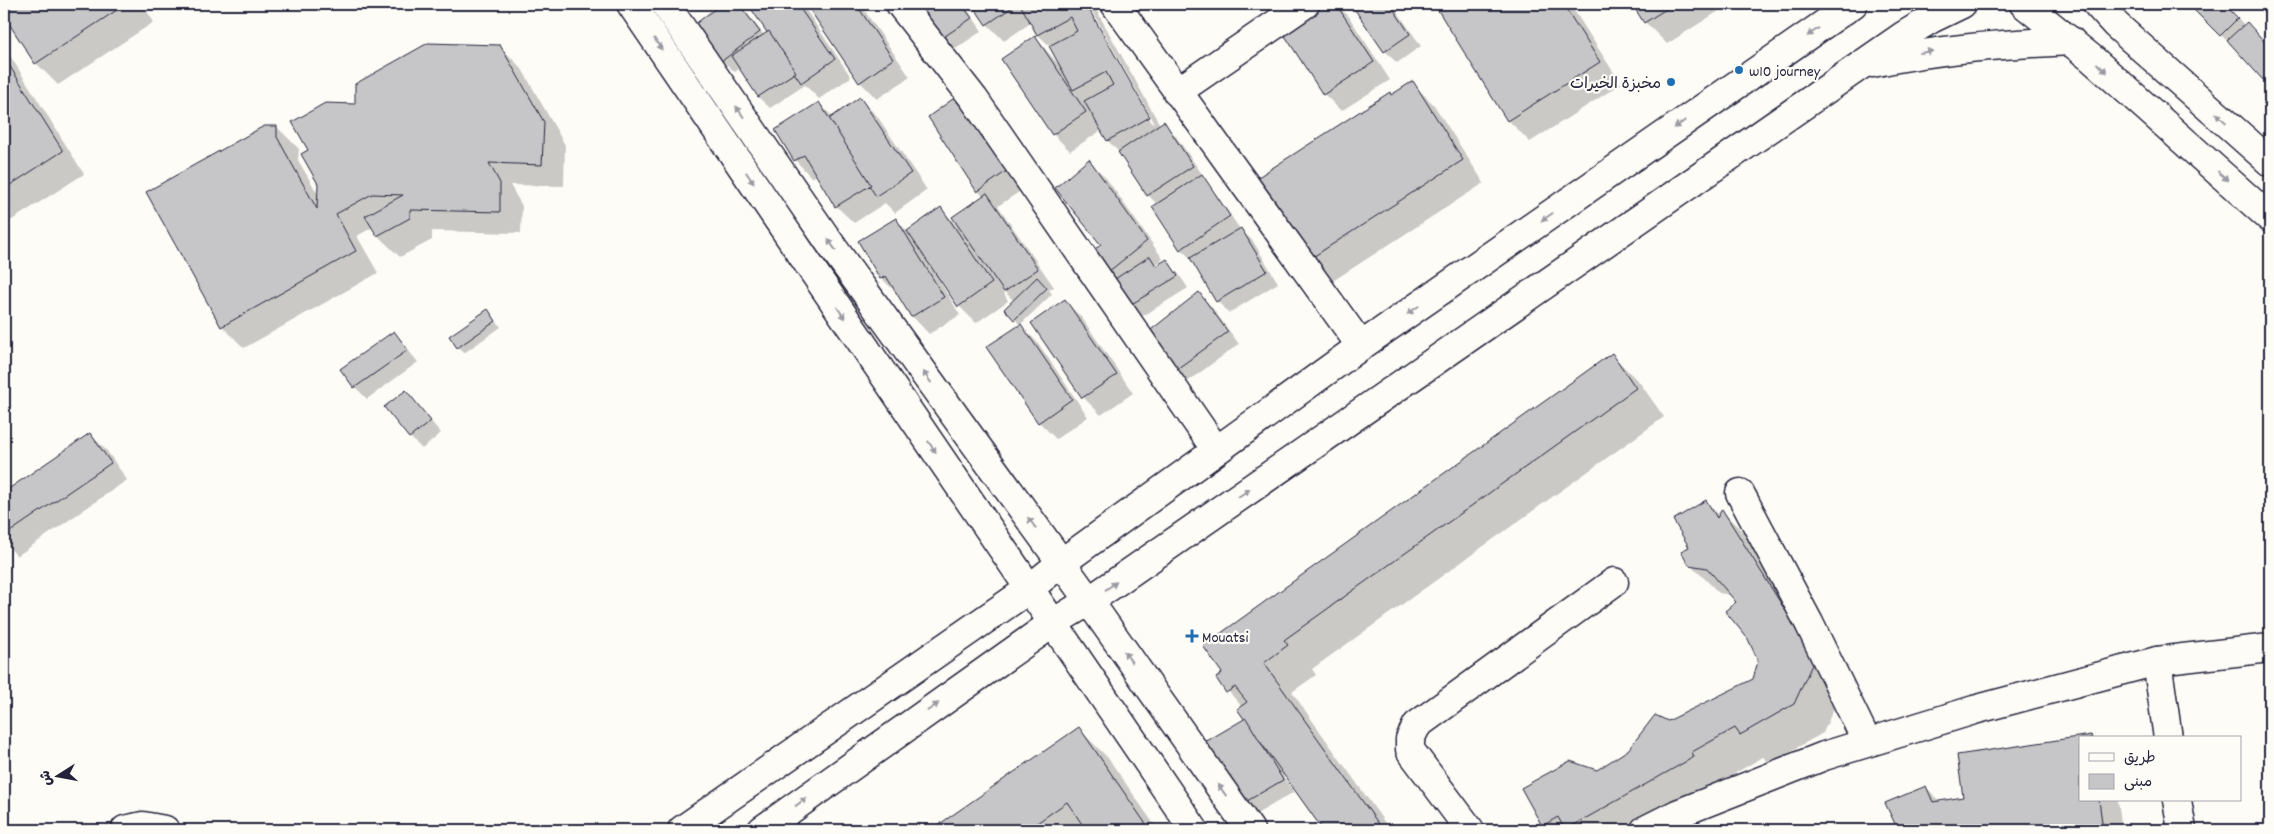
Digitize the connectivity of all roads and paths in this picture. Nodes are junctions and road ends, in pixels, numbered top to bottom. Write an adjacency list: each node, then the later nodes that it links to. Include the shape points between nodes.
1 (631, 4): 20 (main road, one-way to 20)
2 (665, 4): 18 (main road, one-way to 2, via 834,249)
3 (900, 4): 16 (main road, via 974,99)
4 (1115, 4): 12 (main road)
5 (1305, 4): 12 (main road)
6 (1853, 4): 15 (main road, one-way to 15)
7 (1962, 4): 11 (main road, via 1930,19)
8 (2024, 4): 10 (main road)
9 (2102, 7): 13 (main road, one-way to 9)
10 (2071, 41): 11 (main road, one-way to 10, via 1944,50); 14 (main road, one-way to 14)
11 (1861, 65): 21 (main road, one-way to 11)
12 (1177, 92): 15 (main road)
13 (2270, 162)
14 (2270, 218)
15 (1361, 346): 16 (main road)
16 (1216, 450): 18 (main road)
17 (1740, 494): 26 (main road, via 1809,623)
18 (1061, 563): 20 (main road); 21 (main road)
19 (1614, 582): 34 (main road, via 1417,725 1410,739 1410,750)
20 (1029, 589): 22 (main road); 30 (main road)
21 (1089, 601): 22 (main road); 33 (main road, one-way to 21)
22 (1053, 623): 31 (main road, one-way to 22); 32 (main road)
23 (2270, 648): 24 (main road)
24 (2157, 661): 25 (main road); 26 (main road)
25 (2168, 736)
26 (1867, 742): 35 (main road, via 1695,807)
27 (2177, 802): 36 (main road)
28 (124, 830): 29 (main road, via 143,826)
29 (166, 830)
30 (682, 830)
31 (762, 830)
32 (1194, 830)
33 (1250, 830)
34 (1470, 830)
35 (1645, 830)
36 (2182, 830)

